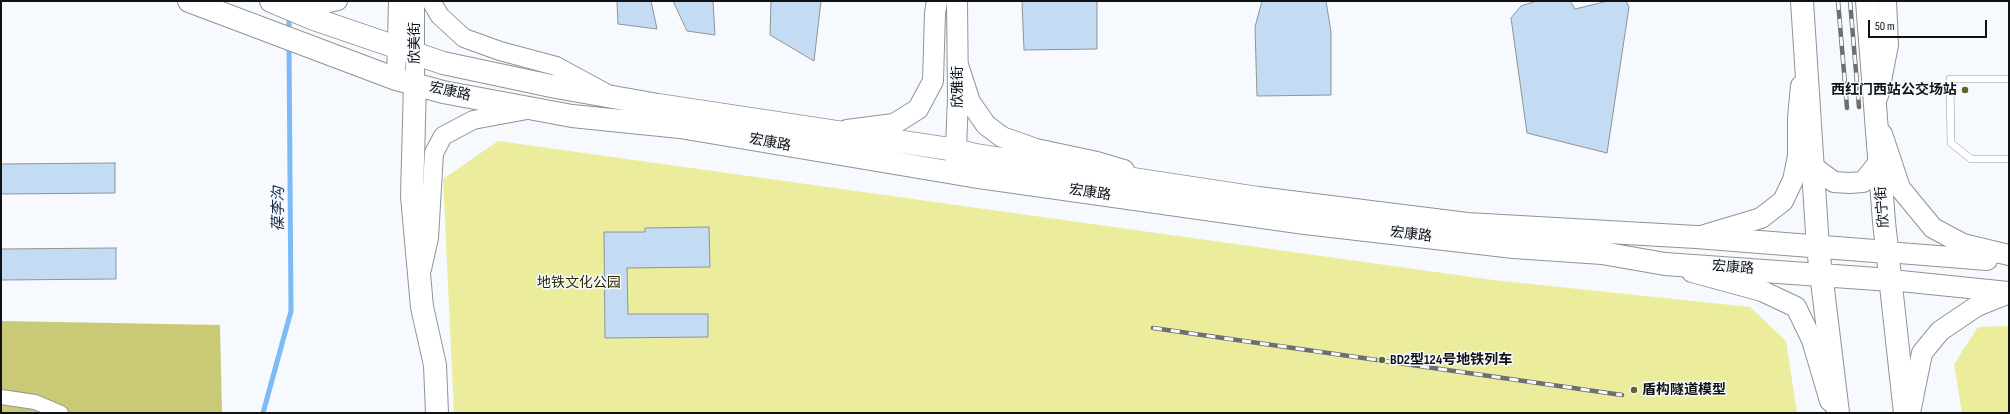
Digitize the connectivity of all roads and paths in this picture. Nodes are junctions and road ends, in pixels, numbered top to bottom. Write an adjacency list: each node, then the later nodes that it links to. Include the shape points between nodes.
1 (189, 1): 19 (main road, 宏康路)
2 (271, 1): 14 (main road, 宏康路)
3 (338, 1): 14 (street)
4 (398, 1): 16 (street, 欣美街)
5 (415, 1): 16 (street, 欣美街)
6 (431, 1): 20 (street, via 440,16 464,38 556,66)
7 (937, 1): 23 (main road, via 934,13 933,81 918,109 894,124)
8 (947, 1): 24 (main road, 欣雅街)
9 (958, 1): 17 (main road, 欣雅街)
10 (1792, 1): 15 (street)
11 (1802, 1): 15 (main road)
12 (1867, 1): 22 (main road, 欣宁街)
13 (1887, 1): 22 (street, via 1889,46)
14 (305, 15): 16 (main road, 宏康路)
15 (1806, 42): 27 (main road); 30 (main road, via 1798,118 1798,156 1793,180 1783,201 1761,218)
16 (406, 51): 19 (street, 欣美街); 20 (main road, 宏康路, via 443,63)
17 (958, 65): 24 (main road, 欣雅街); 29 (main road, via 970,102 986,125 1002,138)
18 (2009, 79): 25 (lane, via 1950,79 1951,143 1971,159)
19 (406, 82): 21 (main road, 宏康路, via 442,92); 38 (main road)
20 (613, 97): 23 (main road, 宏康路)
21 (532, 109): 28 (main road, 宏康路, via 572,116 680,127); 38 (street, via 473,120 443,136 434,153 429,238)
22 (1876, 112): 26 (main road, 欣宁街); 33 (main road, via 1900,188 1933,228 1963,244)
23 (830, 132): 24 (main road, 宏康路)
24 (952, 150): 28 (main road, 欣雅街); 29 (main road, 宏康路)
25 (2009, 159)
26 (1879, 162): 27 (main road, via 1863,182 1850,183 1834,182); 32 (main road, 欣宁街)
27 (1812, 166): 31 (main road)
28 (951, 172): 35 (main road, 宏康路, via 1305,223 1514,247 1602,253)
29 (1176, 185): 30 (main road, 宏康路, via 1467,224)
30 (1696, 237): 31 (main road, 宏康路)
31 (1818, 248): 32 (main road, 宏康路); 36 (main road)
32 (1887, 252): 34 (main road, 宏康路); 37 (main road, 欣宁街)
33 (2009, 255)
34 (2009, 262)
35 (1665, 264): 36 (main road, 宏康路); 43 (main road, via 1762,291 1796,307 1812,340)
36 (1821, 275): 37 (main road, 宏康路); 44 (main road)
37 (1891, 280): 39 (main road, 宏康路); 45 (main road, 欣宁街)
38 (419, 282): 42 (main road, via 435,365)
39 (2009, 293): 46 (main road, via 1977,306 1940,331 1922,353)
40 (1, 397): 41 (street, via 35,402)
41 (60, 413)
42 (437, 413)
43 (1834, 413)
44 (1838, 413)
45 (1905, 413)
46 (1910, 413)

